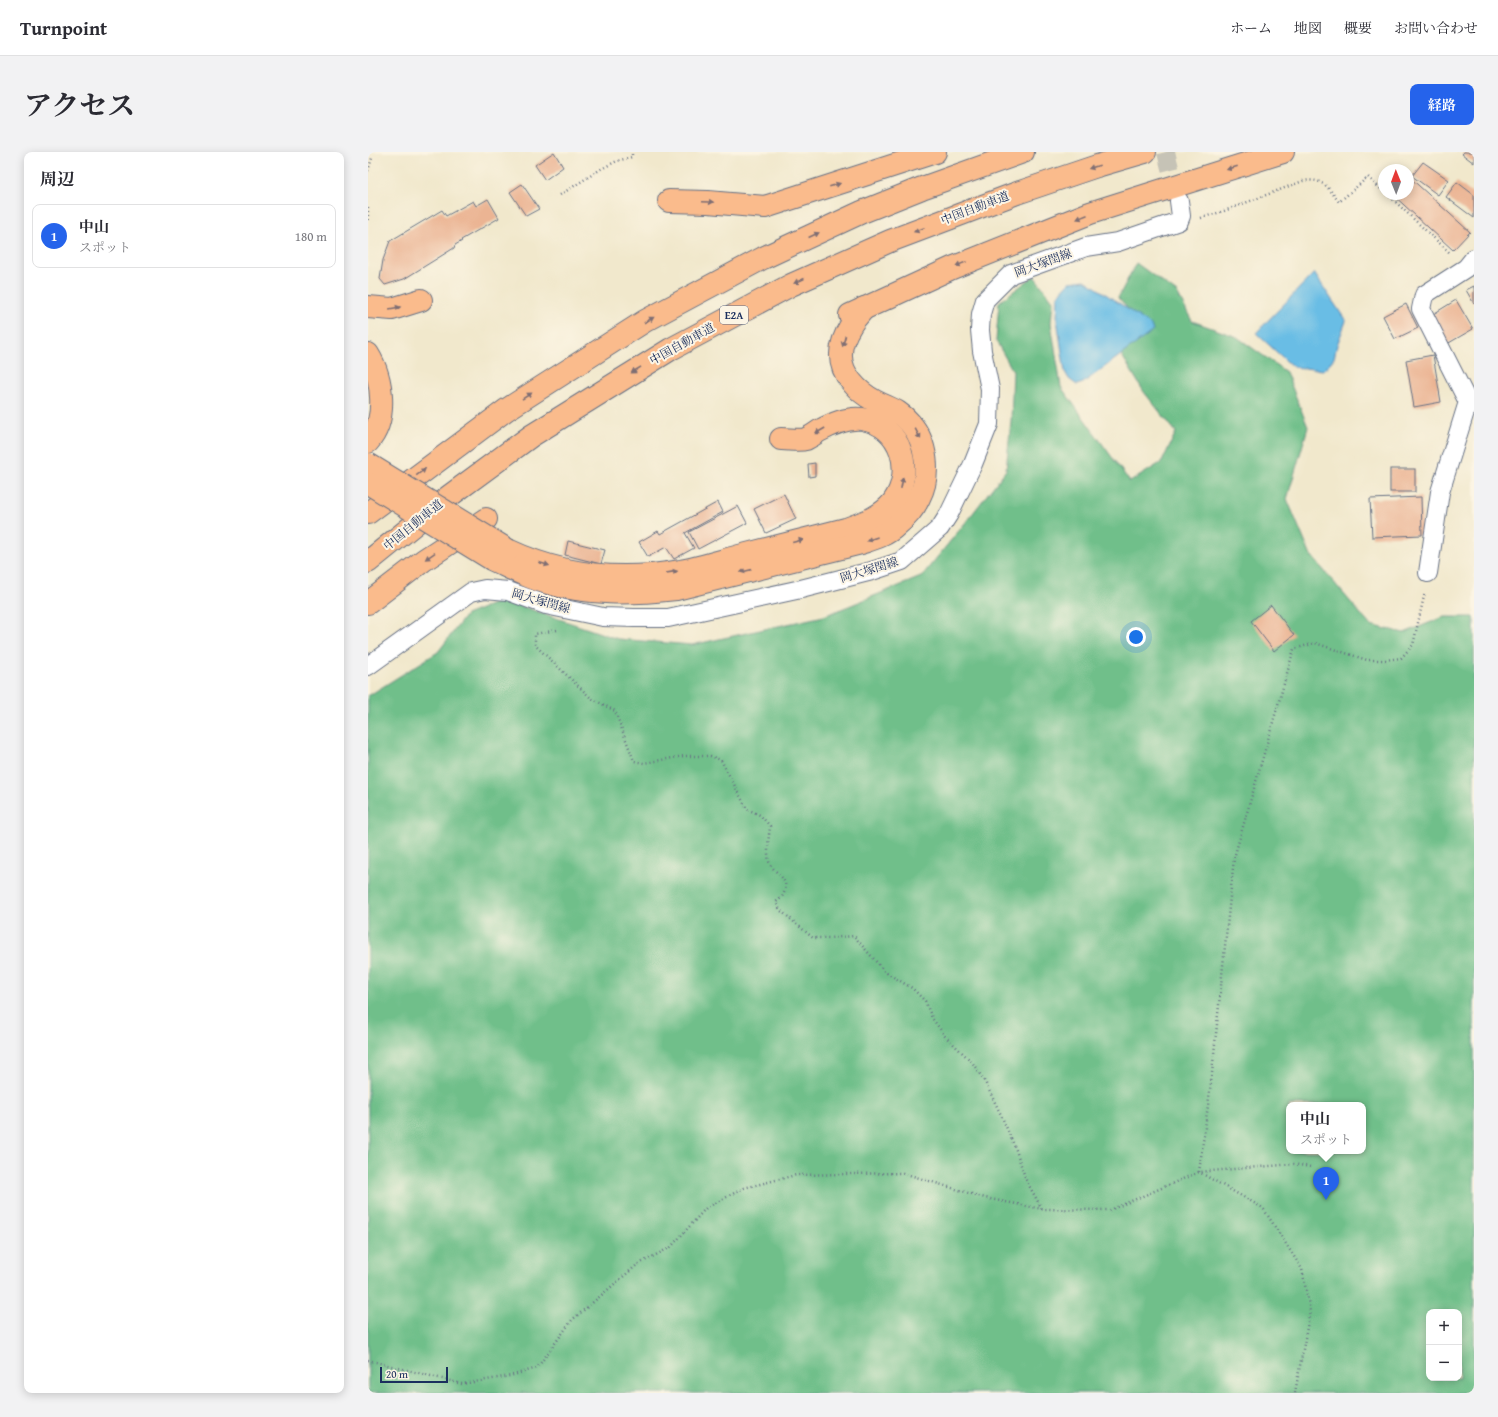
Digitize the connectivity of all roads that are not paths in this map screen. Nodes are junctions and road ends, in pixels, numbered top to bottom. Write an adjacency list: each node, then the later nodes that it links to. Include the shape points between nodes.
1 (935, 152): 5 (highway, one-way to 1, via 765,207)
2 (1023, 152): 16 (highway, one-way to 2, via 506,410 645,321 763,258 862,212)
3 (1145, 152): 19 (highway, 中国自動車道 / E2A, one-way to 19, via 1017,193 890,241 784,288 671,349 531,436 448,497)
4 (1283, 152): 18 (highway, one-way to 18, via 1090,213 952,268 856,313 845,336 841,354 844,369 863,394 897,411 909,422 917,431 925,458 925,479 920,497 910,513 895,527 879,536 861,543 676,589 648,592 595,592 544,582 521,573)
5 (669, 201)
6 (1180, 208): 22 (street, 岡大塚閏線, via 1179,220 1175,223 1118,242 1086,247 1011,274 985,300 980,330 990,389 989,424 949,514 940,528 902,561 801,589 668,618 603,617 546,605 508,591 485,589 471,592)
7 (1470, 263): 11 (street, via 1424,295 1421,308)
8 (421, 300): 9 (highway, one-way to 8, via 392,309)
9 (368, 307)
10 (368, 354): 13 (highway, via 376,372 380,404 379,422)
11 (1471, 402): 20 (street, via 1440,492)
12 (781, 439): 18 (highway, one-way to 12, via 531,560 582,574 632,577 681,571 865,522 881,514 900,490 904,469 902,452 895,439 872,421 844,420 805,439)
13 (368, 442)
14 (368, 464): 18 (highway, bridge)
15 (368, 483): 18 (highway, bridge)
16 (368, 513)
17 (486, 519): 21 (highway, one-way to 21, via 424,560)
18 (500, 555)
19 (368, 562)
20 (1428, 573)
21 (368, 603)
22 (368, 666)

